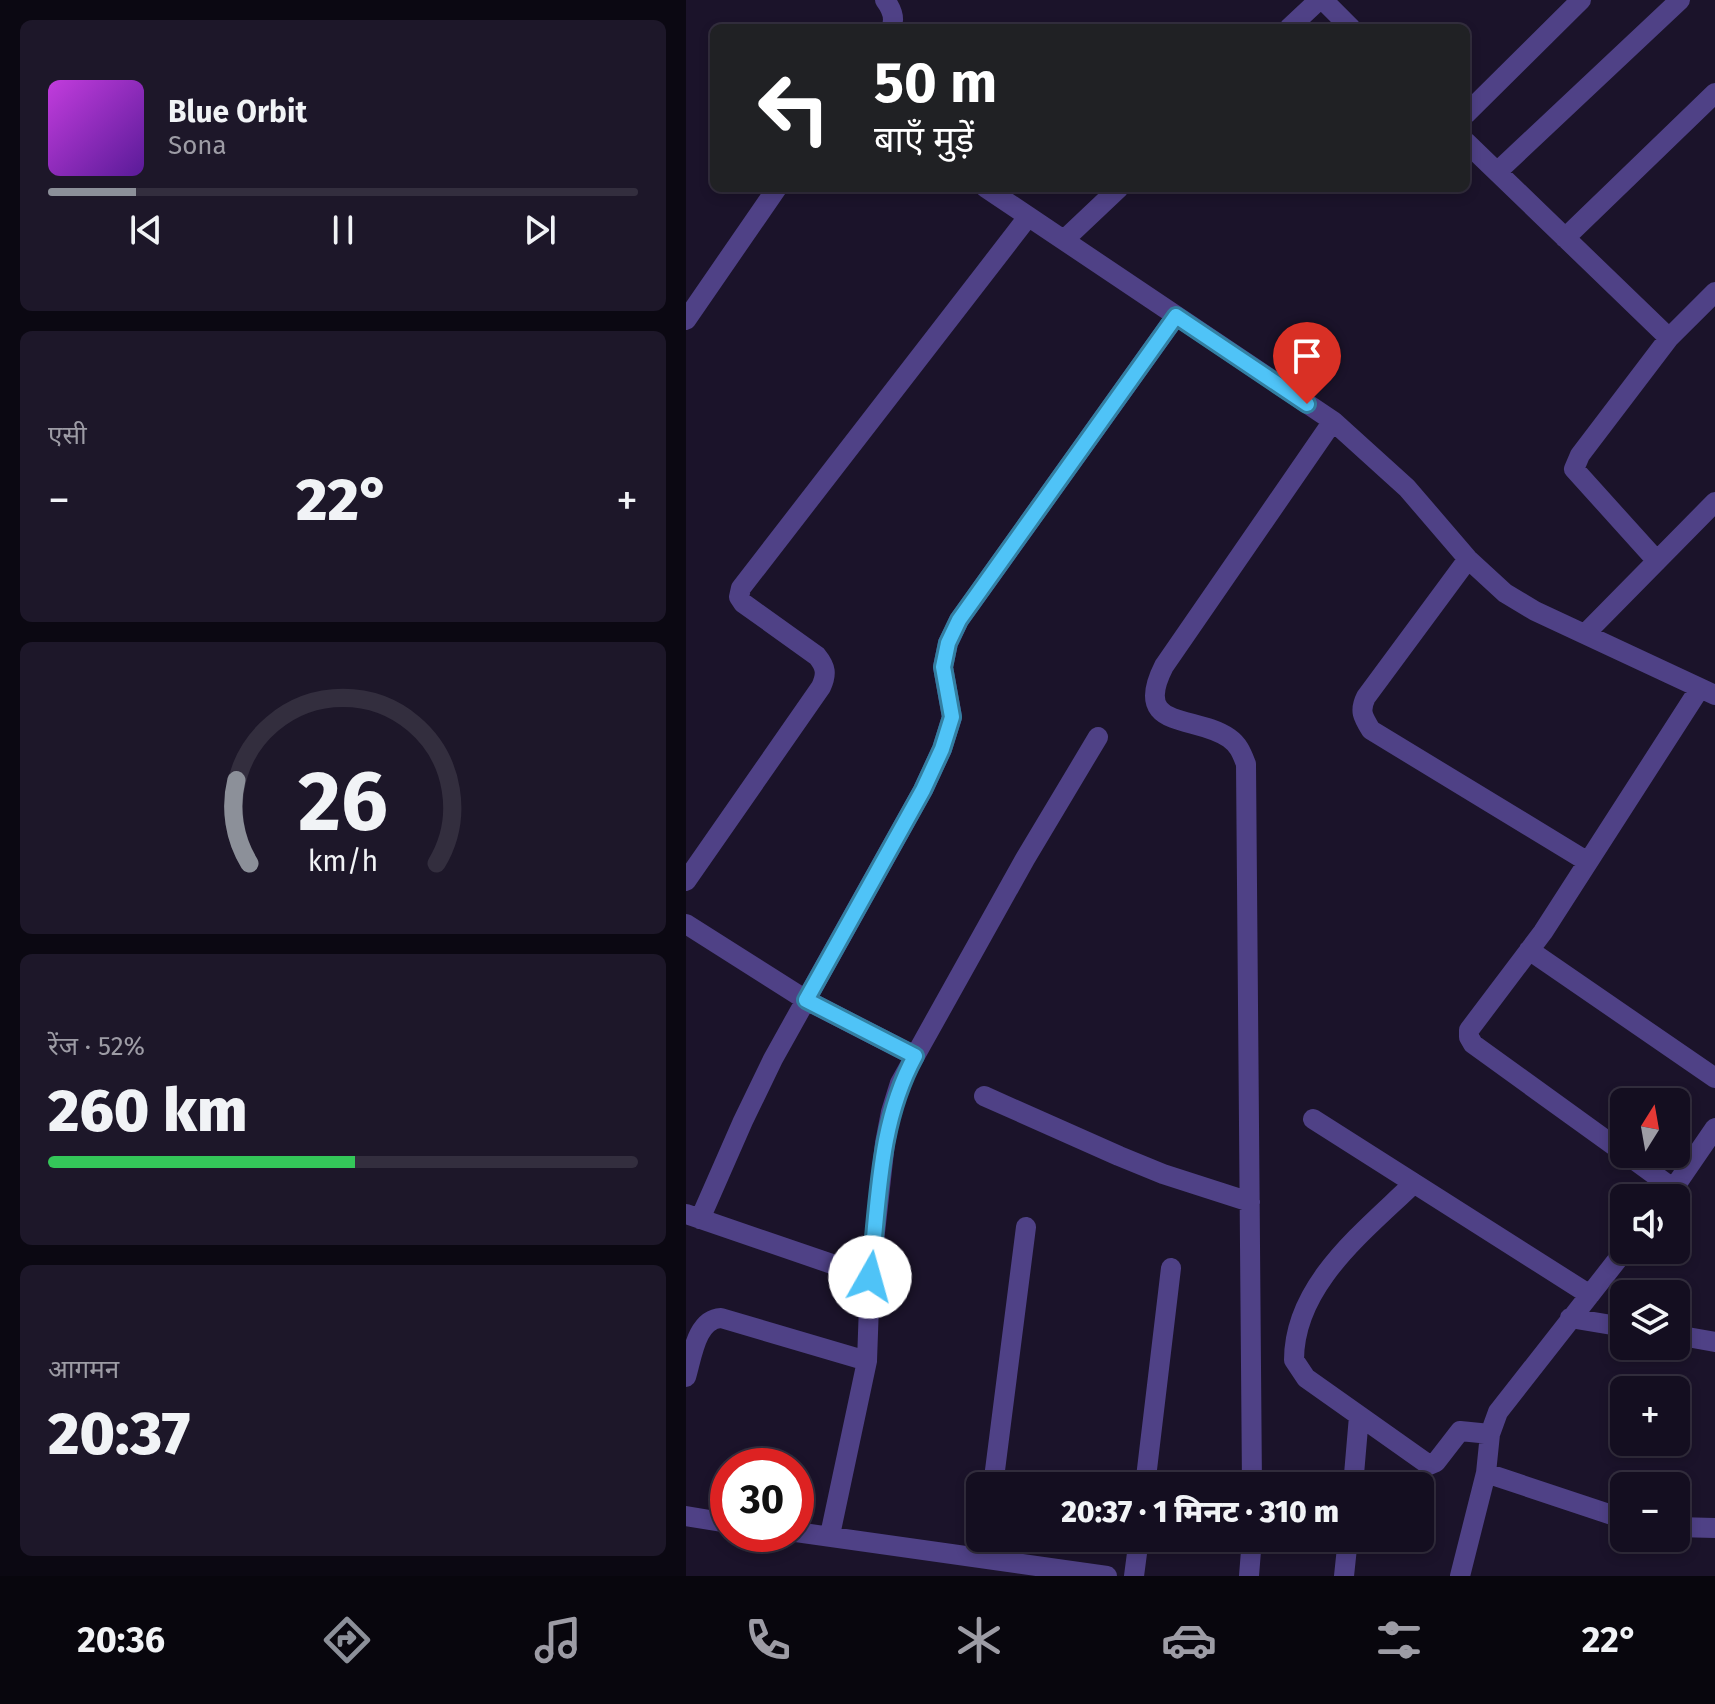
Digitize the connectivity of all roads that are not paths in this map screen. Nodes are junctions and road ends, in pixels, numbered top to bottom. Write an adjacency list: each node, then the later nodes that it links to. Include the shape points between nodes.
1 (885, 0): 5 (street)
2 (1321, 0): 6 (street); 7 (street)
3 (1581, 0): 9 (street)
4 (1680, 0): 11 (street)
5 (893, 24)
6 (1294, 24)
7 (1347, 24)
8 (1715, 93): 16 (street)
9 (1470, 110)
10 (1470, 146): 11 (street)
11 (1497, 172): 16 (street)
12 (774, 192): 20 (street)
13 (992, 192): 15 (street)
14 (1115, 192): 17 (street)
15 (1028, 217): 17 (street); 30 (street, via 741,588 743,603 817,656 826,676)
16 (1565, 238): 21 (street)
17 (1064, 240): 19 (street)
18 (1715, 292): 21 (street)
19 (1176, 316): 22 (street); 33 (street, via 959,620 943,667 952,717 942,749)
20 (686, 320)
21 (1669, 338): 25 (street, via 1574,469)
22 (1333, 421): 24 (street, via 1407,488); 44 (street, via 1155,684 1158,709 1168,718 1218,731 1240,748 1246,764)
23 (1715, 502): 25 (street)
24 (1468, 559): 26 (street, via 1505,593); 29 (street, via 1366,697 1362,715 1371,730)
25 (1657, 561): 26 (street)
26 (1585, 634): 27 (street)
27 (1708, 692): 29 (street)
28 (1098, 737): 34 (street)
29 (1588, 862): 32 (street)
30 (686, 881)
31 (686, 924): 33 (street)
32 (1529, 950): 35 (street); 39 (street, via 1474,1022 1469,1037)
33 (806, 1000): 34 (street); 45 (street)
34 (915, 1056): 49 (street, via 891,1112)
35 (1715, 1078)
36 (984, 1096): 44 (street, via 1163,1174)
37 (1313, 1119): 41 (street)
38 (1715, 1128): 43 (street)
39 (1610, 1142)
40 (1642, 1168): 42 (street)
41 (1414, 1183): 50 (street); 57 (street, via 1323,1277 1298,1325 1298,1369)
42 (1660, 1184)
43 (1676, 1184)
44 (1250, 1202): 61 (street)
45 (693, 1217): 49 (street)
46 (1026, 1227): 59 (street)
47 (1614, 1264): 50 (street)
48 (1171, 1268): 60 (street)
49 (870, 1277): 55 (street)
50 (1590, 1295): 51 (street)
51 (1570, 1318): 52 (street); 58 (street, via 1510,1393)
52 (1610, 1325)
53 (1690, 1338): 54 (street)
54 (1715, 1342)
55 (867, 1361): 56 (street, via 713,1318 700,1332); 70 (street)
56 (686, 1377)
57 (1359, 1416): 58 (street, via 1429,1465 1460,1431); 62 (street)
58 (1490, 1434): 63 (street)
59 (995, 1472)
60 (1147, 1472)
61 (1252, 1472)
62 (1354, 1472)
63 (1486, 1473): 64 (street); 80 (street)
64 (1610, 1514)
65 (686, 1516): 66 (street)
66 (710, 1520)
67 (1690, 1527): 68 (street)
68 (1715, 1528)
69 (814, 1534): 70 (street)
70 (830, 1535): 71 (street)
71 (966, 1546)
72 (1003, 1552): 76 (street)
73 (1137, 1552): 77 (street)
74 (1251, 1552): 78 (street)
75 (1347, 1552): 79 (street)
76 (1107, 1576)
77 (1134, 1576)
78 (1249, 1576)
79 (1344, 1576)
80 (1460, 1576)

